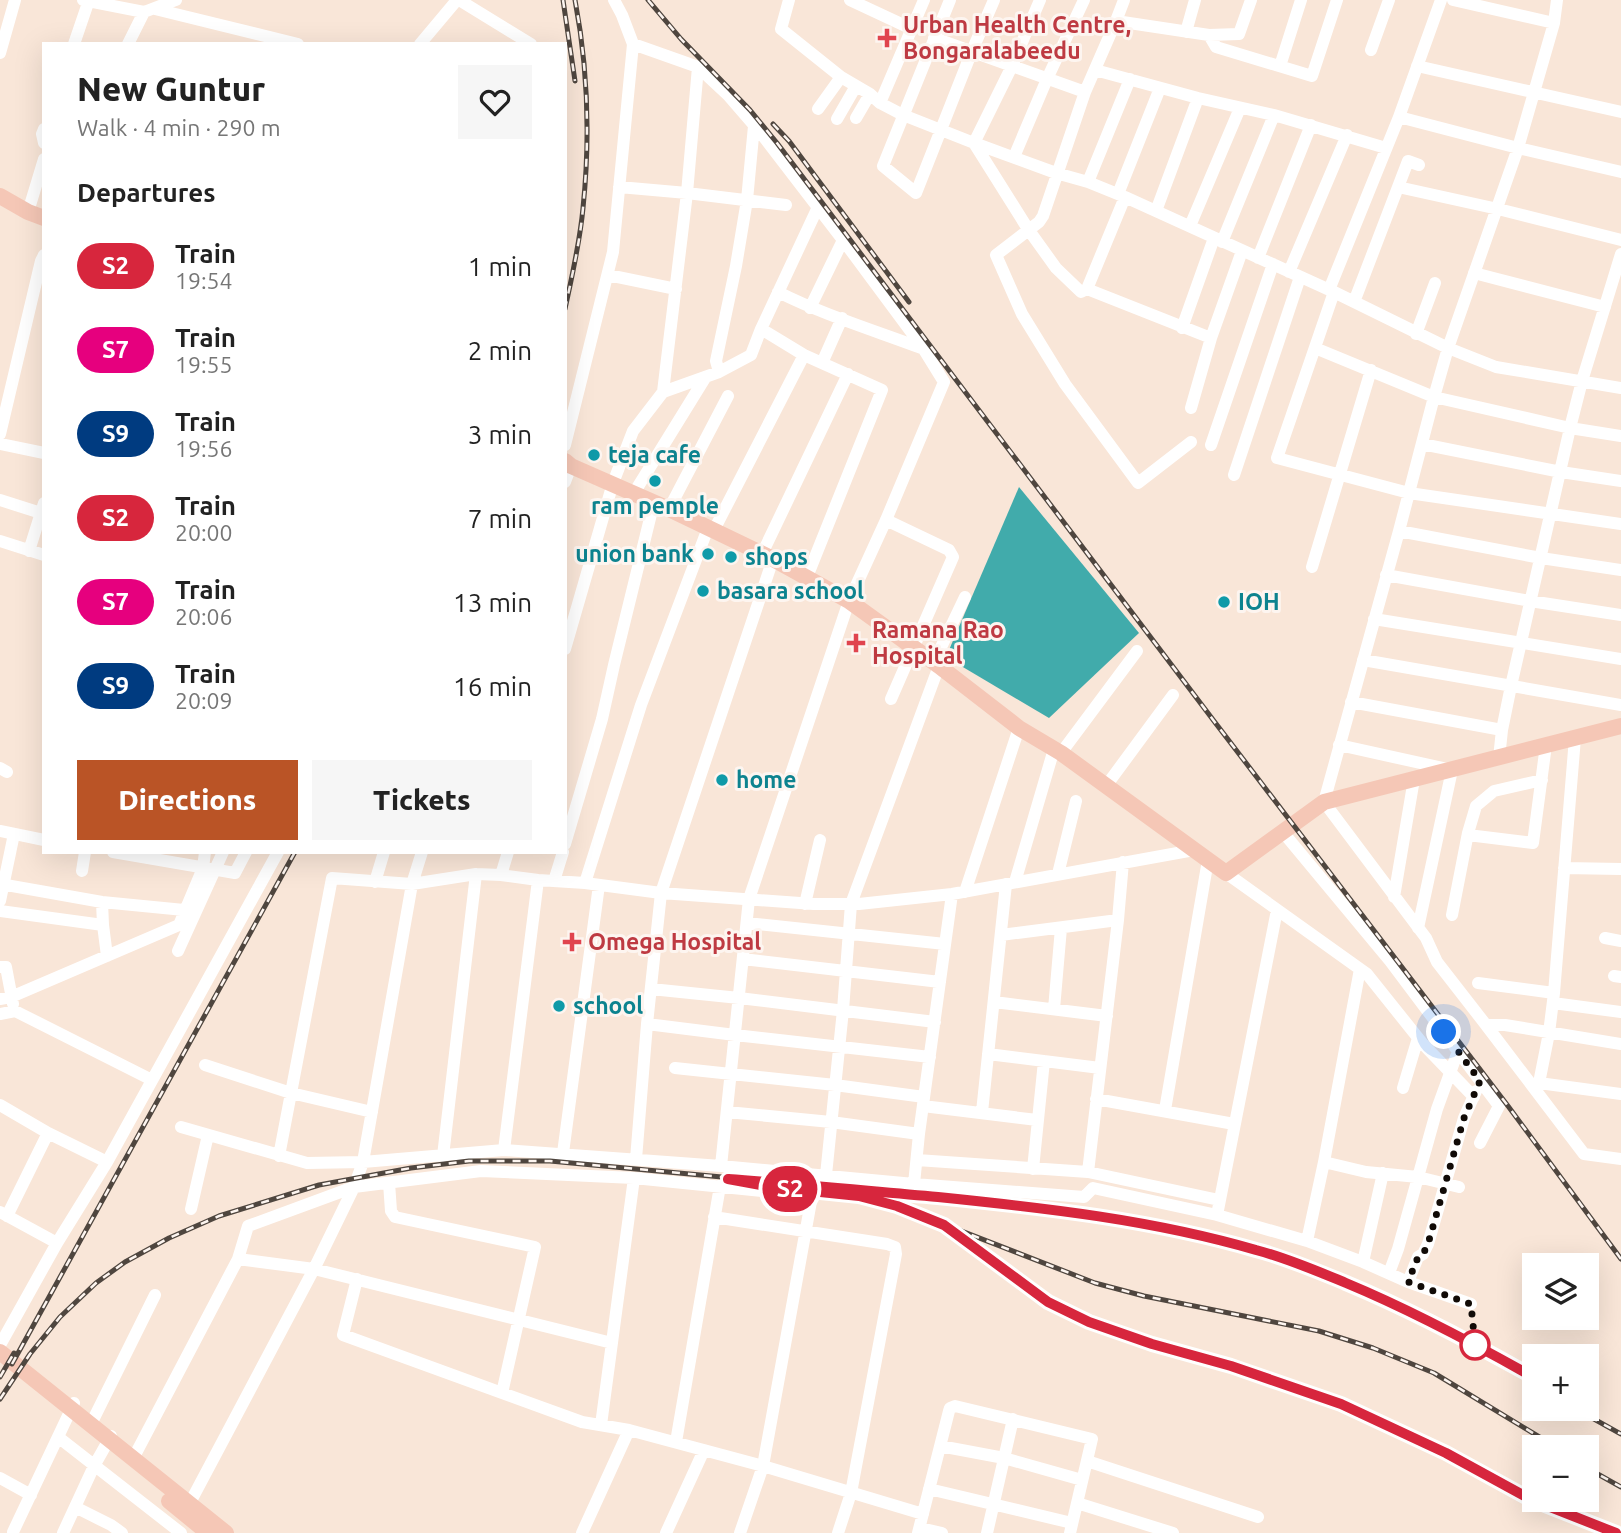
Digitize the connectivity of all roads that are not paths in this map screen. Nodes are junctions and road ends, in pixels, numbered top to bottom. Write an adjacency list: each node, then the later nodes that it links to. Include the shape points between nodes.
1 (15, 0): 39 (street)
2 (87, 0): 23 (street); 30 (street)
3 (176, 0): 23 (street)
4 (449, 0): 33 (street)
5 (458, 0): 34 (street); 35 (street)
6 (614, 0): 36 (street)
7 (789, 0): 45 (street, via 781,29)
8 (850, 0): 26 (street)
9 (924, 0): 26 (street)
10 (950, 0): 29 (street)
11 (994, 0): 37 (street)
12 (1040, 0): 40 (street)
13 (1084, 0): 46 (street)
14 (1124, 0): 24 (street)
15 (1195, 0): 27 (street)
16 (1251, 0): 28 (street, via 1239,34)
17 (1301, 0): 41 (street)
18 (1337, 0): 41 (street, via 1312,76)
19 (1389, 0): 38 (street)
20 (1440, 0): 42 (street)
21 (1453, 0): 25 (street)
22 (1557, 0): 25 (street)
23 (150, 10): 31 (street); 32 (street)
24 (1116, 21): 27 (street); 44 (street)
25 (1554, 23): 51 (street)
26 (912, 29): 54 (street)
27 (1186, 32): 28 (street)
28 (1209, 35): 41 (street, via 1216,47)
29 (934, 38): 37 (street); 59 (street)
30 (75, 42)
31 (129, 42)
32 (289, 42)
33 (415, 42)
34 (422, 42)
35 (528, 42)
36 (633, 44): 43 (street); 76 (street)
37 (972, 51): 40 (street); 65 (street)
38 (1371, 51)
39 (0, 53)
40 (1012, 66): 46 (street); 67 (street)
41 (1279, 66)
42 (1417, 66): 51 (street); 60 (street)
43 (698, 67): 63 (street); 78 (street)
44 (1095, 70): 47 (street); 50 (street)
45 (841, 78): 48 (street); 56 (street)
46 (1047, 79): 50 (street); 70 (street)
47 (1130, 79): 49 (street); 75 (street)
48 (856, 86): 52 (street); 62 (street)
49 (1160, 89): 53 (street); 80 (street)
50 (1085, 92): 74 (street)
51 (1535, 92): 57 (street); 69 (street)
52 (870, 94): 54 (street); 61 (street)
53 (1198, 98): 55 (street); 85 (street)
54 (880, 103): 59 (street)
55 (1240, 108): 58 (street); 87 (street)
56 (818, 109)
57 (1621, 112)
58 (1274, 115): 64 (street); 90 (street)
59 (903, 116): 65 (street); 65 (street, via 883,166 916,193)
60 (1399, 117): 68 (street); 69 (street)
61 (856, 118)
62 (837, 119)
63 (754, 125): 81 (street); 83 (street)
64 (1311, 125): 66 (street); 93 (street)
65 (940, 130): 67 (street)
66 (1347, 135): 68 (street); 98 (street)
67 (974, 143): 70 (street); 88 (street)
68 (1386, 148): 103 (street)
69 (1518, 148): 72 (street); 84 (street)
70 (1014, 157): 74 (street)
71 (1419, 165): 77 (street, via 1408,162)
72 (1621, 172)
73 (42, 173): 86 (street)
74 (1056, 173): 75 (street); 88 (street, via 1042,216)
75 (1088, 182): 80 (street)
76 (619, 187): 78 (street); 99 (street)
77 (1398, 187): 84 (street); 105 (street)
78 (687, 193): 81 (street); 101 (street)
79 (0, 196): 86 (main road)
80 (1121, 196): 85 (street); 102 (street)
81 (747, 200): 82 (street); 119 (street, via 716,361)
82 (786, 205)
83 (818, 206): 89 (street); 104 (street)
84 (1498, 209): 91 (street); 97 (street)
85 (1156, 211): 87 (street)
86 (36, 215)
87 (1190, 226): 90 (street)
88 (1028, 229): 102 (street, via 1056,268 1081,292); 132 (street, via 996,255 1022,314 1065,384 1138,483)
89 (843, 240): 107 (street); 113 (street)
90 (1218, 240): 92 (street); 109 (street)
91 (1621, 240)
92 (1242, 251): 93 (street); 112 (street)
93 (1258, 258): 96 (street)
94 (1620, 260): 106 (street)
95 (42, 263): 129 (street)
96 (1273, 264): 98 (street); 135 (street)
97 (1474, 273): 106 (street); 115 (street)
98 (1295, 274): 103 (street); 140 (street)
99 (608, 275): 101 (street); 131 (street)
100 (1435, 283): 111 (street)
101 (677, 289): 124 (street)
102 (1087, 289): 109 (street)
103 (1331, 291): 105 (street); 114 (street)
104 (778, 292): 107 (street); 110 (street)
105 (1354, 302): 111 (street)
106 (1605, 307): 122 (street)
107 (810, 308): 108 (street)
108 (842, 318): 113 (street); 117 (street)
109 (1182, 328): 112 (street)
110 (761, 329): 116 (street); 119 (street, via 751,355)
111 (1416, 334): 115 (street)
112 (1211, 338): 127 (street)
113 (923, 348): 150 (street, via 944,382)
114 (1315, 348): 118 (street); 139 (street, via 1277,458)
115 (1448, 348): 122 (street, via 1496,367); 126 (street)
116 (804, 355): 117 (street); 152 (street)
117 (822, 363): 120 (street)
118 (1371, 370): 126 (street); 139 (street)
119 (719, 373): 121 (street)
120 (848, 374): 157 (street); 162 (street, via 882,390)
121 (705, 377): 124 (street); 143 (street)
122 (1582, 381): 123 (street); 128 (street)
123 (1621, 388)
124 (663, 392): 142 (street, via 633,431)
125 (728, 396): 146 (street)
126 (1434, 397): 128 (street); 134 (street)
127 (1191, 408)
128 (1570, 428): 130 (street); 138 (street)
129 (0, 434)
130 (1621, 436)
131 (567, 437)
132 (1191, 442)
133 (0, 444): 136 (street)
134 (1422, 444): 138 (street); 144 (street)
135 (1211, 445)
136 (42, 453)
137 (568, 463): 142 (main road)
138 (1561, 472): 141 (street); 149 (street)
139 (1338, 474): 144 (street); 159 (street)
140 (1234, 475)
141 (1621, 481)
142 (612, 483): 143 (main road); 168 (street)
143 (634, 493): 146 (main road)
144 (1409, 493): 149 (street); 153 (street)
145 (0, 500): 147 (street)
146 (662, 505): 152 (main road); 198 (street)
147 (42, 510)
148 (42, 513): 155 (street)
149 (1550, 515): 151 (street); 158 (street)
150 (886, 520): 164 (street); 170 (street, via 950,550 953,557)
151 (1621, 524)
152 (711, 529): 157 (main road); 225 (street, via 642,705)
153 (1399, 531): 158 (street); 161 (street)
154 (0, 541): 155 (street)
155 (29, 551): 156 (street)
156 (42, 554)
157 (768, 557): 162 (main road); 230 (street)
158 (1541, 558): 160 (street); 165 (street)
159 (1311, 567)
160 (1621, 570)
161 (1386, 575): 165 (street); 167 (street)
162 (807, 577): 164 (main road)
163 (965, 597): 174 (street)
164 (849, 601): 170 (main road); 233 (street)
165 (1530, 601): 166 (street); 169 (street)
166 (1621, 615)
167 (1374, 619): 169 (street); 173 (street)
168 (568, 628)
169 (1520, 644): 172 (street); 175 (street)
170 (913, 647): 174 (main road); 177 (street)
171 (1138, 652): 186 (street)
172 (1621, 659)
173 (1363, 660): 175 (street); 178 (street)
174 (937, 664): 181 (main road); 237 (street)
175 (1511, 686): 179 (street); 182 (street)
176 (1173, 695): 191 (street)
177 (891, 699)
178 (1351, 702): 182 (street); 184 (street)
179 (1621, 705)
180 (1621, 726): 183 (main road)
181 (1019, 728): 186 (main road); 231 (street)
182 (1502, 730): 187 (street)
183 (1575, 738): 185 (main road); 214 (street)
184 (1339, 745): 188 (street); 193 (street)
185 (1546, 745): 187 (main road); 190 (street)
186 (1057, 751): 191 (main road); 226 (street)
187 (1499, 758): 188 (main road)
188 (1452, 770): 189 (main road); 246 (street)
189 (1414, 779): 193 (main road); 232 (street)
190 (1542, 780): 197 (street, via 1494,790 1476,806); 197 (street, via 1533,843)
191 (1106, 786): 201 (main road)
192 (1076, 801): 220 (street)
193 (1324, 802): 195 (main road); 232 (street)
194 (0, 831): 196 (street)
195 (1282, 831): 218 (main road); 279 (street)
196 (14, 834): 199 (street); 227 (street)
197 (1468, 835): 241 (street)
198 (567, 837)
199 (42, 840)
200 (820, 840): 236 (street)
201 (1194, 850): 212 (main road); 213 (street)
202 (85, 854): 217 (street)
203 (124, 854): 215 (street)
204 (205, 854): 215 (street)
205 (220, 854): 215 (street)
206 (245, 854): 215 (street, via 235,873)
207 (277, 854): 288 (street)
208 (383, 854): 223 (street)
209 (421, 854): 228 (street)
210 (507, 854): 221 (street)
211 (562, 854): 224 (street)
212 (1208, 860): 218 (main road); 298 (street)
213 (1123, 862): 220 (street); 242 (street)
214 (1564, 868): 216 (street); 263 (street)
215 (209, 869): 240 (street); 252 (street)
216 (1621, 869)
217 (82, 871)
218 (1226, 873): 238 (street)
219 (476, 874): 221 (street); 228 (street); 313 (street)
220 (1058, 874): 226 (street)
221 (501, 875): 222 (street)
222 (538, 880): 224 (street); 310 (street)
223 (375, 881): 228 (street); 292 (street, via 332,878)
224 (554, 881): 225 (street)
225 (585, 883): 229 (street)
226 (1011, 883): 231 (street); 248 (street)
227 (2, 884): 234 (street); 235 (street)
228 (412, 884): 299 (street)
229 (599, 885): 230 (street); 311 (street)
230 (661, 893): 233 (street); 260 (street)
231 (959, 893): 237 (street); 251 (street)
232 (1394, 897): 246 (street)
233 (749, 900): 236 (street); 243 (street)
234 (0, 901)
235 (102, 902): 240 (street); 244 (street)
236 (805, 904): 237 (street)
237 (851, 904): 247 (street)
238 (1277, 910): 256 (street); 304 (street)
239 (0, 911): 244 (street)
240 (184, 911): 253 (street, via 179,925)
241 (1452, 915)
242 (1118, 920): 245 (street); 270 (street)
243 (747, 923): 247 (street); 254 (street)
244 (103, 925): 253 (street)
245 (1061, 928): 248 (street); 265 (street)
246 (1418, 928): 273 (street, via 1437,962)
247 (849, 934): 251 (street); 257 (street)
248 (1001, 935): 264 (street)
249 (1605, 938): 250 (street)
250 (1621, 941)
251 (945, 944): 258 (street)
252 (178, 951)
253 (107, 956): 261 (street)
254 (743, 959): 257 (street); 262 (street)
255 (0, 967): 261 (street, via 6,967)
256 (1360, 969): 276 (street); 319 (street)
257 (846, 972): 258 (street); 266 (street)
258 (940, 982): 271 (street)
259 (1478, 983): 263 (street)
260 (651, 989): 262 (street); 272 (street)
261 (6, 998): 267 (street)
262 (739, 998): 266 (street); 275 (street)
263 (1554, 998): 268 (street); 274 (street)
264 (994, 1002): 265 (street); 280 (street)
265 (1054, 1009): 270 (street)
266 (843, 1010): 271 (street); 278 (street)
267 (15, 1011): 269 (street); 288 (street)
268 (1621, 1012)
269 (0, 1014)
270 (1107, 1016): 285 (street)
271 (934, 1022): 281 (street)
272 (647, 1024): 275 (street); 314 (street)
273 (1486, 1025): 274 (street); 315 (street, via 1584,1154)
274 (1549, 1033): 277 (street); 293 (street, via 1539,1083)
275 (735, 1035): 278 (street); 287 (street)
276 (1418, 1038): 286 (street); 291 (street)
277 (1621, 1044)
278 (838, 1046): 281 (street); 290 (street)
279 (1458, 1052): 286 (street); 289 (street)
280 (988, 1054): 282 (street); 301 (street)
281 (930, 1057): 296 (street)
282 (1044, 1061): 285 (street); 302 (street)
283 (205, 1065): 292 (street)
284 (675, 1068): 287 (street)
285 (1100, 1068): 295 (street)
286 (1450, 1073): 294 (street); 325 (street)
287 (731, 1074): 290 (street); 300 (street)
288 (152, 1080): 317 (street)
289 (1480, 1081): 294 (street); 309 (street, via 1499,1106)
290 (835, 1085): 296 (street); 303 (street)
291 (1403, 1088)
292 (291, 1093): 299 (street); 312 (street)
293 (1621, 1094)
294 (1474, 1097): 329 (street)
295 (1096, 1099): 298 (street); 322 (street)
296 (924, 1102): 301 (street); 307 (street)
297 (0, 1105): 306 (street)
298 (1166, 1110): 304 (street)
299 (372, 1112): 318 (street)
300 (727, 1112): 303 (street); 320 (street)
301 (982, 1112): 302 (street)
302 (1037, 1119): 321 (street)
303 (831, 1122): 307 (street); 324 (street)
304 (1234, 1124): 333 (street)
305 (181, 1127): 308 (street)
306 (48, 1133): 317 (street); 335 (street)
307 (919, 1134): 316 (street)
308 (208, 1135): 312 (street); 334 (street)
309 (1480, 1143)
310 (504, 1150): 311 (street); 313 (street)
311 (563, 1153): 314 (street)
312 (279, 1156): 318 (street, via 307,1163)
313 (443, 1156): 318 (street)
314 (636, 1159): 320 (street)
315 (1621, 1159)
316 (917, 1160): 321 (street); 328 (street)
317 (107, 1162): 340 (street)
318 (363, 1162): 331 (street)
319 (1324, 1162): 323 (street); 339 (street)
320 (721, 1166): 324 (street)
321 (1033, 1169): 322 (street)
322 (1088, 1172): 333 (street)
323 (1383, 1173): 325 (street); 342 (street)
324 (826, 1175): 328 (street)
325 (1418, 1177): 329 (street); 344 (street)
326 (634, 1178): 327 (street, via 481,1171); 330 (street); 351 (street)
327 (388, 1183): 331 (street); 349 (street, via 395,1217 535,1247)
328 (914, 1184): 336 (street, via 1084,1197 1093,1188)
329 (1445, 1184): 332 (street); 346 (street, via 1428,1244)
330 (720, 1186): 337 (street); 338 (street, via 812,1196)
331 (354, 1187): 341 (street, via 248,1226); 343 (street)
332 (1459, 1187)
333 (1219, 1200): 336 (street)
334 (191, 1209)
335 (4, 1214): 340 (street)
336 (1217, 1215): 339 (street)
337 (714, 1217): 338 (street); 360 (street)
338 (806, 1231): 367 (street); 371 (street, via 891,1245 897,1251)
339 (1307, 1241): 342 (street)
340 (57, 1243): 350 (street)
341 (238, 1259): 343 (street); 363 (street)
342 (1363, 1262): 344 (street)
343 (314, 1269): 345 (street); 373 (street)
344 (1389, 1273): 346 (street)
345 (357, 1279): 349 (street); 353 (street, via 343,1335)
346 (1408, 1282): 348 (street)
347 (155, 1295): 355 (street)
348 (1471, 1304)
349 (518, 1318): 351 (street); 353 (street)
350 (1, 1343): 387 (main road)
351 (612, 1343): 356 (street)
352 (0, 1365): 386 (main road)
353 (502, 1393): 356 (street)
354 (1013, 1419): 361 (street, via 953,1406); 364 (street); 365 (street, via 1092,1439)
355 (93, 1420): 358 (street); 359 (street, via 73,1403)
356 (601, 1425): 357 (street)
357 (629, 1430): 360 (street); 389 (street)
358 (111, 1436): 363 (street); 366 (street)
359 (58, 1437): 366 (street); 372 (street)
360 (676, 1442): 362 (street)
361 (940, 1446): 364 (street); 370 (street)
362 (704, 1450): 367 (street); 390 (street)
363 (135, 1455): 373 (street)
364 (1004, 1458): 369 (street); 374 (street)
365 (1087, 1461): 369 (street); 378 (street)
366 (94, 1466): 376 (street); 385 (street)
367 (763, 1466): 371 (street); 391 (street)
368 (0, 1478): 372 (street)
369 (1082, 1480): 375 (street)
370 (929, 1489): 374 (street); 377 (street)
371 (851, 1493): 377 (street); 392 (street)
372 (31, 1495): 383 (street)
373 (192, 1500): 388 (street)
374 (994, 1503): 380 (street); 394 (street)
375 (1077, 1503): 380 (street); 395 (street)
376 (75, 1507): 381 (street); 384 (street)
377 (923, 1514): 382 (street)
378 (1258, 1517)
379 (0, 1524): 383 (street)
380 (1071, 1528)
381 (113, 1530)
382 (919, 1530): 393 (street)
383 (14, 1532)
384 (64, 1533)
385 (181, 1533)
386 (208, 1533)
387 (226, 1533)
388 (235, 1533)
389 (582, 1533)
390 (666, 1533)
391 (740, 1533)
392 (838, 1533)
393 (942, 1533)
394 (987, 1533)
395 (1173, 1533)

